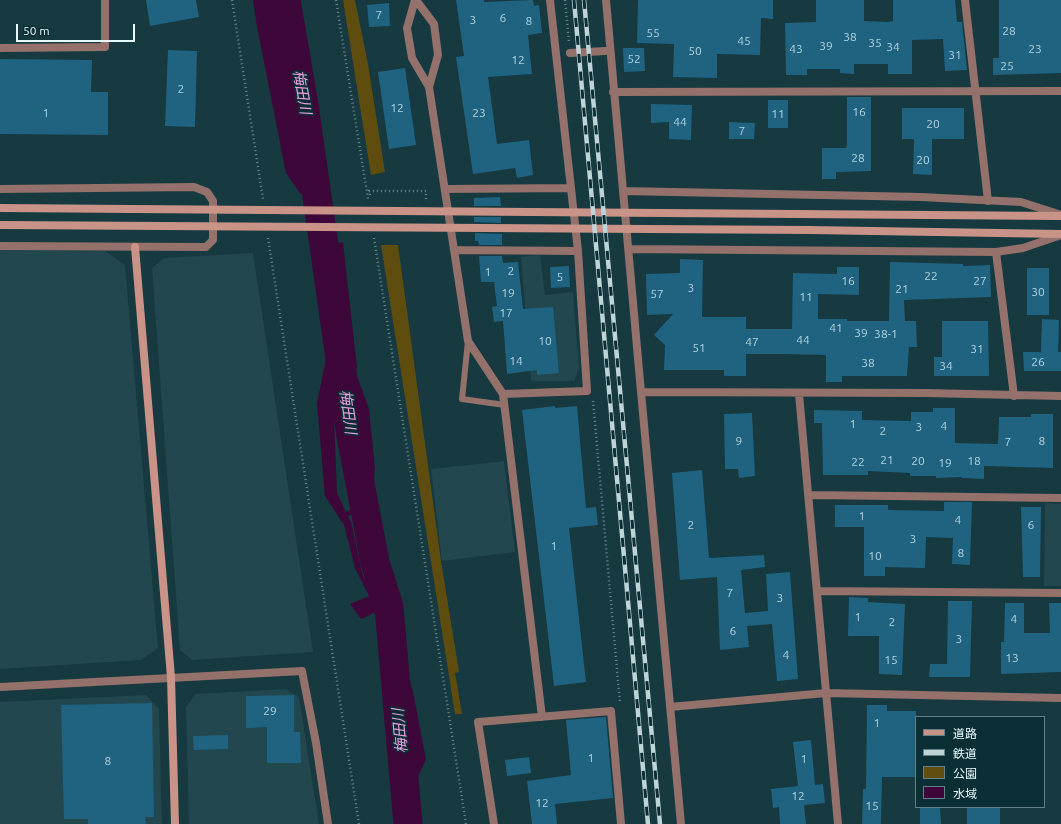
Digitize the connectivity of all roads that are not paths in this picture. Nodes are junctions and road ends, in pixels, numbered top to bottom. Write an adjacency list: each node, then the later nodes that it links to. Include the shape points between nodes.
1 (105, 0): 6 (street, via 105,47)
2 (415, 0): 9 (street, via 407,28 412,58); 9 (street, via 434,24 438,55)
3 (550, 0): 13 (street)
4 (606, 0): 12 (street)
5 (965, 0): 10 (street)
6 (0, 48)
7 (605, 51): 8 (street)
8 (570, 53)
9 (429, 87): 15 (street)
10 (976, 90): 11 (street); 12 (street); 17 (street)
11 (1061, 91)
12 (613, 92): 16 (street)
13 (571, 188): 15 (street); 26 (street)
14 (0, 189): 23 (street, via 194,187 207,192 213,201 213,240 206,247)
15 (445, 189): 25 (street)
16 (623, 191): 17 (street, via 921,197); 24 (street)
17 (988, 201): 19 (street, via 1021,202)
18 (0, 208): 19 (street)
19 (1061, 215)
20 (0, 225): 21 (street)
21 (1061, 234): 27 (street, via 1024,248)
22 (0, 246): 23 (street)
23 (134, 247): 39 (street)
24 (630, 249): 27 (street); 29 (street)
25 (455, 250): 26 (street); 28 (street)
26 (578, 251): 30 (street, via 587,391)
27 (996, 252): 32 (street)
28 (468, 341): 30 (street); 34 (lane, via 462,399)
29 (641, 392): 31 (street); 43 (street)
30 (503, 394): 34 (street)
31 (799, 394): 32 (street, via 926,393); 35 (street)
32 (1014, 396): 33 (street)
33 (1061, 396)
34 (505, 405): 44 (street)
35 (809, 495): 36 (street); 37 (street)
36 (1061, 498)
37 (818, 591): 38 (street); 41 (street)
38 (1061, 593)
39 (171, 677): 40 (street); 45 (street); 46 (street, via 302,671)
40 (0, 687)
41 (826, 693): 42 (street); 43 (street); 50 (street)
42 (1061, 698)
43 (670, 707): 49 (street)
44 (542, 717): 47 (street, via 478,722); 48 (street, via 611,711)
45 (175, 824)
46 (328, 824)
47 (494, 824)
48 (621, 824)
49 (681, 824)
50 (838, 824)

